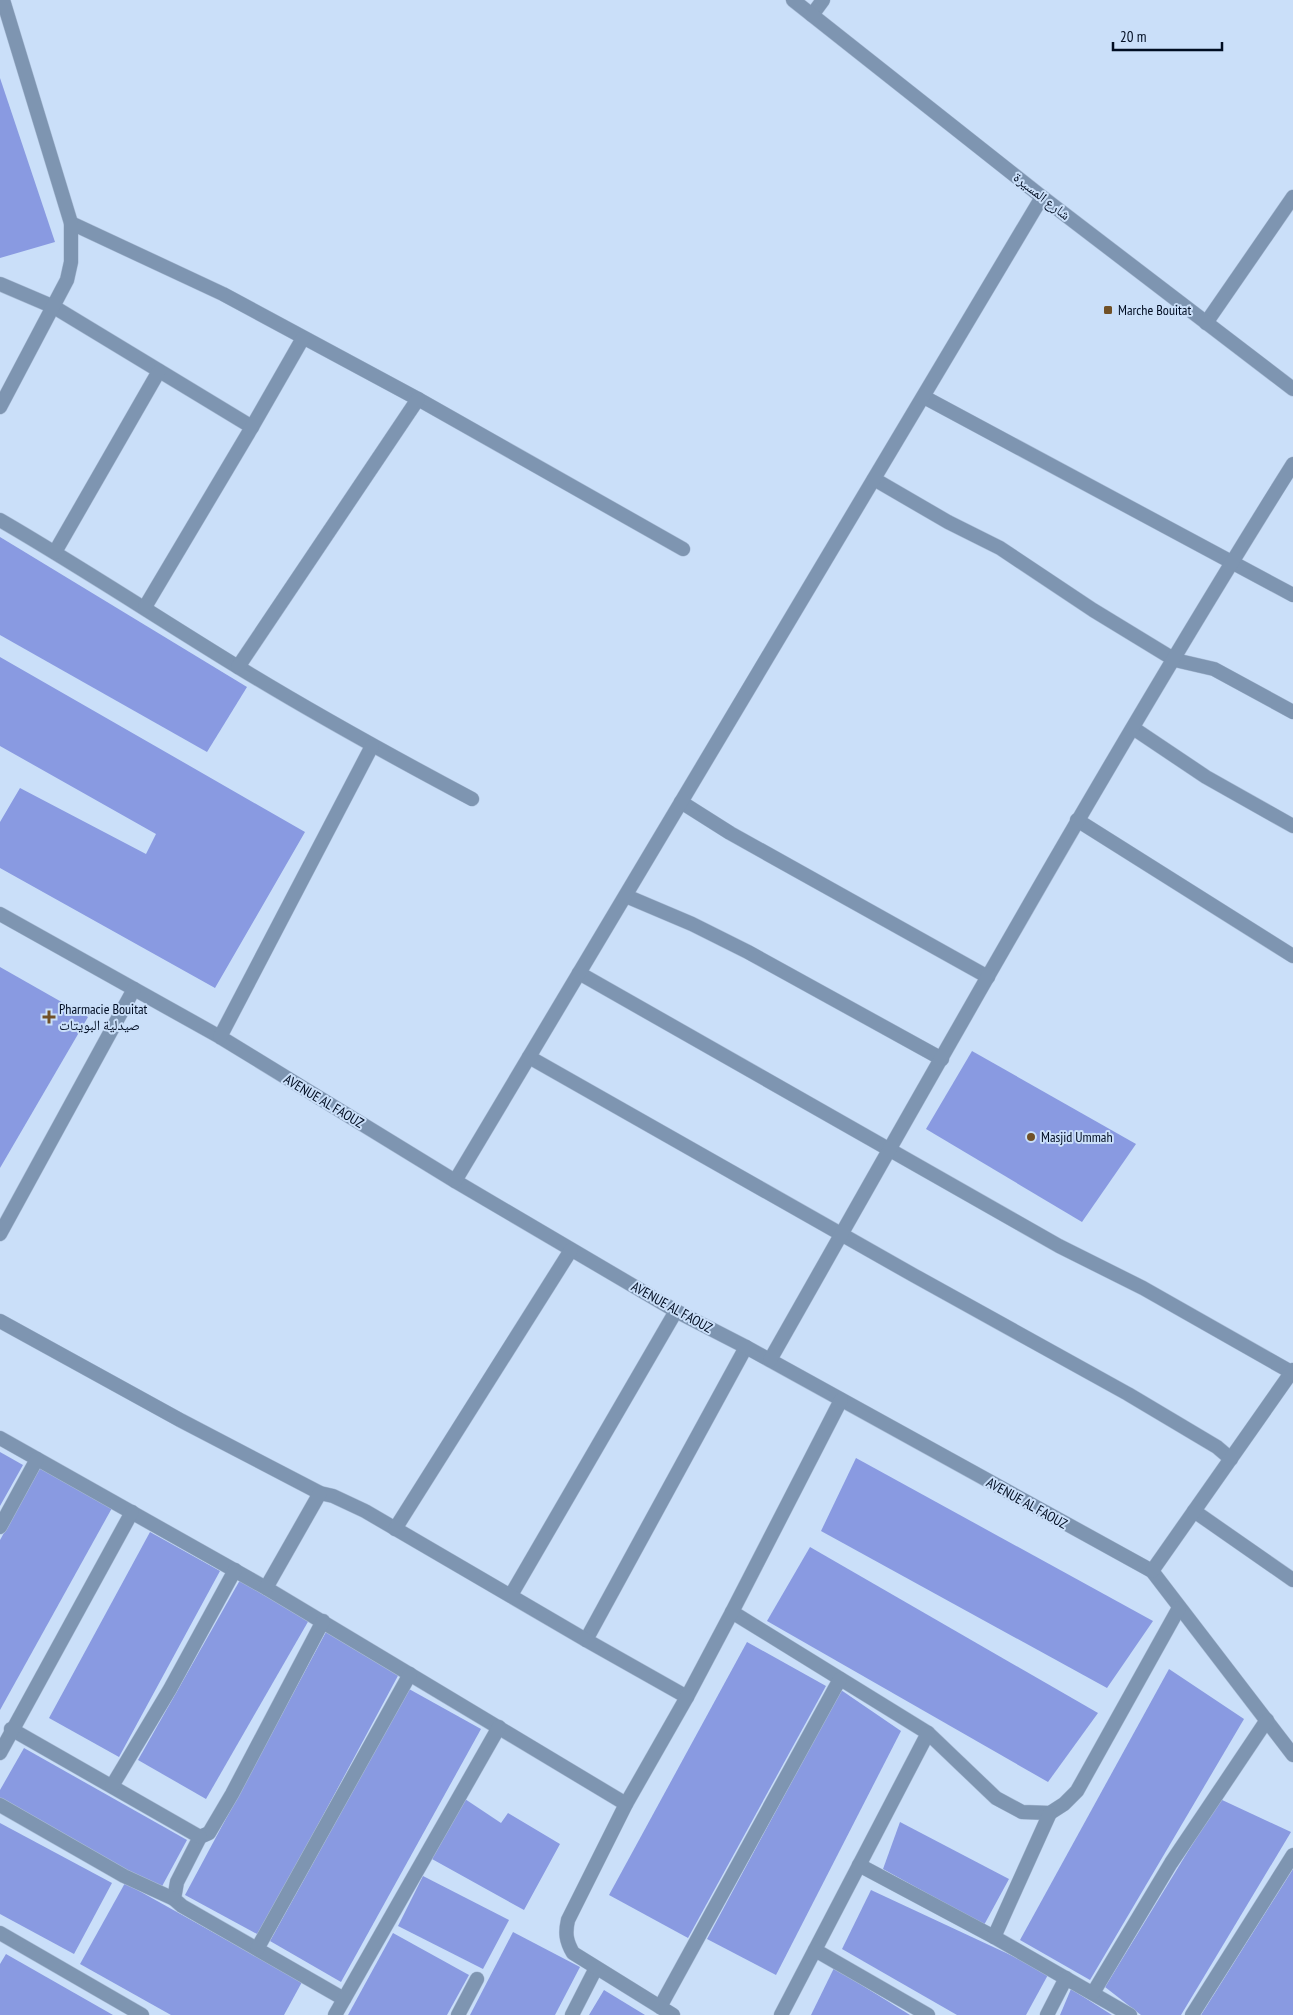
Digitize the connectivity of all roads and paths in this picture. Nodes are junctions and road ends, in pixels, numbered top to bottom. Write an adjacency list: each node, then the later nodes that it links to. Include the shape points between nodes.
1 (3, 0): 7 (street)
2 (793, 0): 4 (street, شارع المسيرة)
3 (823, 0): 4 (street)
4 (812, 15): 5 (street, شارع المسيرة)
5 (1042, 197): 10 (street, شارع المسيرة); 14 (street)
6 (1293, 197): 10 (street)
7 (71, 223): 9 (street, via 71,262 67,280); 11 (street, via 223,294)
8 (0, 284): 9 (street)
9 (54, 307): 12 (street); 16 (street)
10 (1206, 323): 13 (street, شارع المسيرة)
11 (303, 338): 15 (street); 17 (street)
12 (159, 371): 17 (street); 22 (street)
13 (1293, 389)
14 (924, 397): 19 (street); 23 (street)
15 (418, 399): 21 (street); 27 (street)
16 (0, 407)
17 (252, 427): 25 (street)
18 (1293, 464): 23 (street)
19 (874, 479): 26 (street, via 1000,548); 32 (street)
20 (0, 520): 22 (street)
21 (683, 549)
22 (55, 552): 25 (street)
23 (1231, 563): 24 (street); 26 (street)
24 (1293, 595)
25 (145, 607): 27 (street)
26 (1175, 660): 28 (street, via 1214,669); 29 (street)
27 (238, 667): 30 (street)
28 (1293, 712)
29 (1133, 728): 33 (street); 34 (street, via 1206,776)
30 (372, 746): 31 (street); 41 (street)
31 (472, 799)
32 (681, 802): 35 (street); 39 (street, via 730,833)
33 (1077, 820): 37 (street); 39 (street)
34 (1293, 826)
35 (626, 896): 38 (street); 43 (street, via 748,952)
36 (0, 914): 40 (street, AVENUE AL FAOUZ)
37 (1293, 956)
38 (579, 973): 42 (street); 44 (street)
39 (988, 977): 43 (street)
40 (134, 989): 41 (street, AVENUE AL FAOUZ); 46 (street)
41 (220, 1037): 45 (street, AVENUE AL FAOUZ)
42 (529, 1057): 45 (street); 47 (street)
43 (942, 1059): 44 (street)
44 (890, 1150): 47 (street); 53 (street, via 1059,1246 1151,1292)
45 (455, 1181): 48 (street, AVENUE AL FAOUZ)
46 (1, 1228)
47 (842, 1234): 52 (street); 57 (street, via 1120,1389)
48 (571, 1250): 49 (street, AVENUE AL FAOUZ); 62 (street)
49 (676, 1311): 51 (street, AVENUE AL FAOUZ); 67 (street)
50 (0, 1320): 58 (street)
51 (746, 1347): 52 (street, AVENUE AL FAOUZ); 71 (street)
52 (770, 1360): 54 (street, AVENUE AL FAOUZ)
53 (1292, 1371): 57 (street)
54 (840, 1400): 64 (street, AVENUE AL FAOUZ); 69 (street)
55 (0, 1438): 56 (street)
56 (37, 1459): 60 (street); 61 (street)
57 (1231, 1459): 59 (street)
58 (320, 1493): 62 (street, via 365,1511); 66 (street)
59 (1194, 1511): 64 (street); 65 (street)
60 (132, 1512): 63 (street); 77 (street)
61 (0, 1527)
62 (395, 1529): 67 (street)
63 (236, 1570): 66 (street); 81 (street)
64 (1152, 1571): 68 (street, AVENUE AL FAOUZ)
65 (1293, 1580)
66 (266, 1588): 70 (street)
67 (511, 1595): 71 (street)
68 (1179, 1608): 75 (street, AVENUE AL FAOUZ); 84 (street, via 1076,1791)
69 (732, 1612): 73 (street); 74 (street)
70 (323, 1621): 72 (street); 85 (street, via 232,1794 209,1833)
71 (586, 1640): 74 (street)
72 (410, 1674): 76 (street); 91 (street)
73 (840, 1679): 78 (street); 98 (street)
74 (688, 1697): 82 (street)
75 (1267, 1720): 80 (street, AVENUE AL FAOUZ); 96 (street, via 1171,1864)
76 (499, 1727): 82 (street); 97 (street)
77 (11, 1729): 79 (street); 81 (street)
78 (928, 1733): 84 (street, via 996,1798 1022,1812); 87 (street)
79 (0, 1752)
80 (1293, 1755)
81 (112, 1786): 85 (street)
82 (626, 1804): 93 (street, via 565,1932 573,1954)
83 (0, 1805): 88 (street, via 124,1876)
84 (1050, 1813): 90 (street)
85 (200, 1837): 88 (street, via 177,1882)
86 (1293, 1855): 108 (street)
87 (859, 1865): 90 (street); 92 (street)
88 (174, 1899): 91 (street)
89 (0, 1933): 99 (street)
90 (994, 1936): 94 (street)
91 (257, 1949): 97 (street)
92 (815, 1950): 104 (street); 105 (street)
93 (596, 1968): 98 (street); 102 (street)
94 (1066, 1978): 96 (street); 106 (street)
95 (477, 1979): 101 (street)
96 (1093, 1993): 107 (street)
97 (344, 1999): 100 (street)
98 (660, 2007): 103 (street)
99 (142, 2015)
100 (335, 2015)
101 (458, 2015)
102 (572, 2015)
103 (673, 2015)
104 (781, 2015)
105 (928, 2015)
106 (1047, 2015)
107 (1130, 2015)
108 (1192, 2015)

